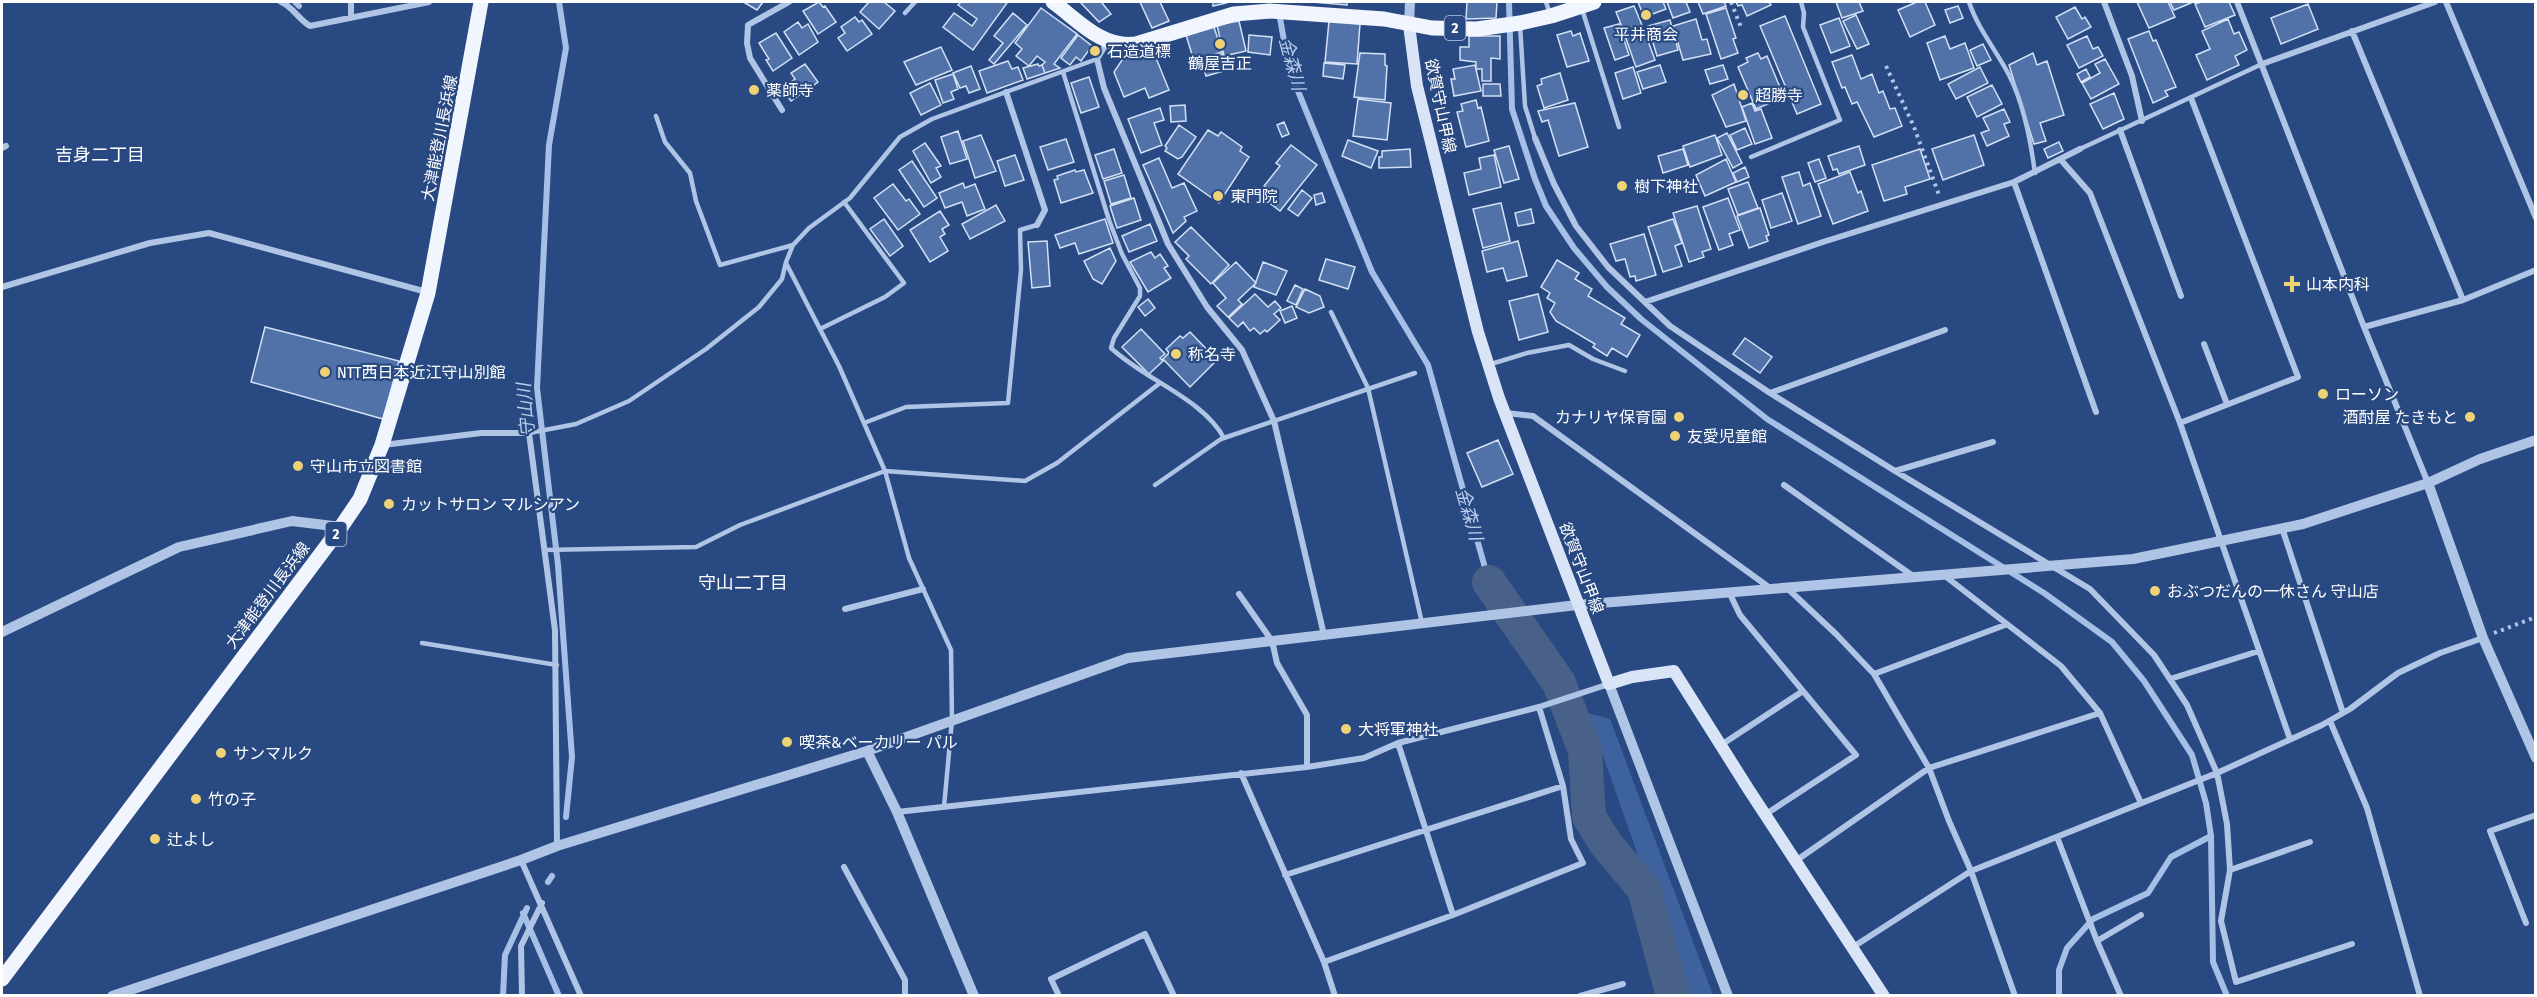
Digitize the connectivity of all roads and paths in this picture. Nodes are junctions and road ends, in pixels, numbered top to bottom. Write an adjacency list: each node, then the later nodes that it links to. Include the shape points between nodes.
1 (281, 2): 19 (street, via 310,26)
2 (351, 2): 19 (street)
3 (429, 2): 19 (street)
4 (481, 2): 50 (main road, 大津能登川長浜線 / 2)
5 (789, 2): 31 (street, via 748,25 750,58)
6 (915, 2): 18 (lane)
7 (1053, 2): 24 (main road, 2)
8 (1410, 2): 20 (street)
9 (1731, 2): 22 (path)
10 (1800, 2): 38 (lane, via 1803,27 1840,120)
11 (1969, 2): 40 (lane, via 2010,77)
12 (2104, 2): 33 (street, via 2132,75)
13 (2237, 2): 26 (street)
14 (2435, 2): 23 (street)
15 (2446, 2): 44 (street)
16 (1588, 4): 17 (main road, 2); 34 (lane)
17 (1549, 9): 21 (main road, 2)
18 (905, 13)
19 (351, 18)
20 (1409, 25): 21 (main road, 2); 24 (main road, 2, via 1384,19 1270,11 1234,14 1136,44); 59 (main road, 欲賀守山甲線, via 1417,86)
21 (1512, 25): 36 (lane, via 1525,106)
22 (1741, 27)
23 (2352, 31): 26 (street); 52 (street)
24 (1108, 41): 25 (street)
25 (1097, 59): 28 (lane); 68 (street, via 1115,117 1168,244 1207,307 1242,350)
26 (2262, 64): 30 (lane); 55 (street)
27 (1886, 66): 43 (path)
28 (1063, 72): 29 (lane); 62 (lane, via 1109,220 1140,288 1140,296 1111,348)
29 (1006, 92): 42 (lane, via 932,118 900,137); 45 (street, via 1046,210)
30 (2191, 98): 33 (lane); 65 (street, via 2298,376)
31 (782, 110)
32 (656, 116): 46 (lane, via 665,142 690,173 720,265)
33 (2142, 121): 35 (lane)
34 (1619, 127)
35 (2120, 130): 37 (lane); 51 (street)
36 (1535, 138): 53 (street, via 1576,226 1608,267)
37 (2080, 149): 39 (street)
38 (1750, 157)
39 (2061, 160): 40 (street); 70 (street, via 2090,193)
40 (2036, 173): 41 (street)
41 (2014, 182): 43 (street); 66 (street)
42 (844, 202): 46 (lane); 56 (lane, via 903,283 885,297)
43 (1943, 204): 53 (street)
44 (2535, 218)
45 (1036, 225): 69 (lane, via 1020,230 1021,270 1008,403 906,407)
46 (793, 245): 47 (lane)
47 (786, 262): 56 (lane); 71 (lane, via 782,279 759,307 629,401 576,424)
48 (2535, 270): 52 (street)
49 (2, 287): 50 (street, via 150,243 209,233)
50 (428, 293): 75 (main road, 大津能登川長浜線 / 2)
51 (2181, 296)
52 (2463, 300): 55 (street)
53 (1645, 302): 64 (street, via 1687,338)
54 (1331, 312): 63 (lane)
55 (2364, 327): 78 (street)
56 (820, 329): 69 (lane)
57 (1945, 330): 64 (street)
58 (2204, 344): 65 (street)
59 (1488, 365): 60 (lane, via 1569,345 1593,359); 67 (main road, 欲賀守山甲線)
60 (1625, 370)
61 (1415, 373): 63 (lane)
62 (1160, 383): 72 (lane, via 1197,406); 76 (lane, via 1057,463 1026,481)
63 (1368, 388): 68 (lane); 96 (lane)
64 (1770, 393): 77 (street)
65 (2227, 404): 70 (street)
66 (2096, 412)
67 (1504, 413): 89 (street, via 1533,416); 93 (main road, 欲賀守山甲線)
68 (1274, 421): 72 (lane); 99 (street)
69 (864, 423): 76 (lane)
70 (2180, 423): 83 (street)
71 (531, 432): 75 (street, via 481,433); 84 (street)
72 (1224, 438): 79 (lane)
73 (2535, 440): 78 (street)
74 (1993, 442): 77 (street)
75 (382, 445): 81 (main road, 大津能登川長浜線 / 2, via 360,499)
76 (885, 471): 84 (lane, via 740,525 696,547); 90 (lane, via 909,558)
77 (1895, 471): 85 (street)
78 (2428, 483): 82 (street); 100 (street)
79 (1155, 485)
80 (1784, 485): 87 (street)
81 (341, 527): 98 (street, via 292,521 179,547); 147 (main road, 大津能登川長浜線 / 2)
82 (2282, 528): 83 (street); 111 (street)
83 (2221, 541): 85 (street, via 2133,559); 103 (street)
84 (547, 550): 104 (street)
85 (2054, 567): 86 (street); 106 (street, via 2090,589 2154,655)
86 (1945, 576): 87 (street); 97 (street)
87 (1916, 578): 88 (street)
88 (1786, 587): 89 (street); 105 (street)
89 (1770, 588): 91 (street)
90 (923, 589): 94 (street); 112 (lane, via 951,650)
91 (1729, 592): 93 (street); 108 (street, via 1740,615)
92 (1239, 594): 101 (street)
93 (1578, 605): 96 (street); 107 (main road, 欲賀守山甲線)
94 (846, 609)
95 (2535, 617): 100 (path)
96 (1422, 623): 99 (street)
97 (2005, 625): 105 (street); 110 (street, via 2061,666)
98 (2, 632)
99 (1324, 635): 101 (street)
100 (2483, 638): 111 (street, via 2398,673); 118 (street)
101 (1272, 641): 112 (street, via 1128,658); 119 (street, via 1277,663 1307,716)
102 (422, 643): 104 (lane)
103 (2259, 651): 106 (street); 114 (street)
104 (557, 664): 132 (street)
105 (1874, 675): 120 (street)
106 (2170, 679): 122 (street, via 2187,705)
107 (1609, 684): 109 (street); 116 (main road, via 1674,671); 159 (street)
108 (1803, 691): 116 (street); 127 (street, via 1856,755)
109 (1539, 707): 115 (street); 123 (street)
110 (2100, 713): 120 (street); 124 (street)
111 (2343, 713): 113 (street)
112 (952, 720): 117 (street); 125 (lane)
113 (2330, 721): 114 (street); 162 (street, via 2367,808)
114 (2290, 740): 122 (street)
115 (1398, 743): 119 (street, via 1364,758); 129 (street)
116 (1721, 746): 127 (main road)
117 (867, 751): 126 (street); 132 (street)
118 (2535, 758)
119 (1307, 767): 121 (street)
120 (1929, 768): 134 (street); 137 (street)
121 (1241, 773): 125 (street); 138 (street)
122 (2214, 774): 124 (street); 136 (street, via 2227,824)
123 (1563, 786): 129 (street); 140 (street, via 1570,839 1583,863)
124 (2141, 803): 130 (street)
125 (944, 807): 126 (street)
126 (897, 812): 154 (street)
127 (1766, 814): 134 (main road)
128 (2535, 815): 142 (street, via 2490,831)
129 (1427, 830): 138 (street); 140 (street)
130 (2057, 837): 137 (street); 143 (street)
131 (2310, 842): 136 (street)
132 (557, 846): 133 (street)
133 (521, 860): 139 (street); 150 (street)
134 (1797, 860): 145 (main road)
135 (844, 867): 153 (street, via 905,980)
136 (2230, 870): 144 (street, via 2222,921 2236,982)
137 (1971, 871): 145 (street); 160 (street)
138 (1285, 875): 146 (street)
139 (542, 903): 151 (street, via 521,945); 152 (street)
140 (1453, 915): 146 (street)
141 (2141, 915): 143 (street)
142 (2526, 923)
143 (2097, 941): 161 (street)
144 (2352, 944)
145 (1853, 947): 149 (main road)
146 (1324, 962): 157 (street)
147 (2, 979)
148 (1623, 984): 158 (street)
149 (1881, 995)
150 (112, 996)
151 (522, 996)
152 (581, 996)
153 (905, 996)
154 (974, 996)
155 (1059, 996): 156 (street, via 1051,979 1145,934)
156 (1174, 996)
157 (1335, 996)
158 (1580, 996)
159 (1728, 996)
160 (2015, 996)
161 (2121, 996)
162 (2420, 996)

